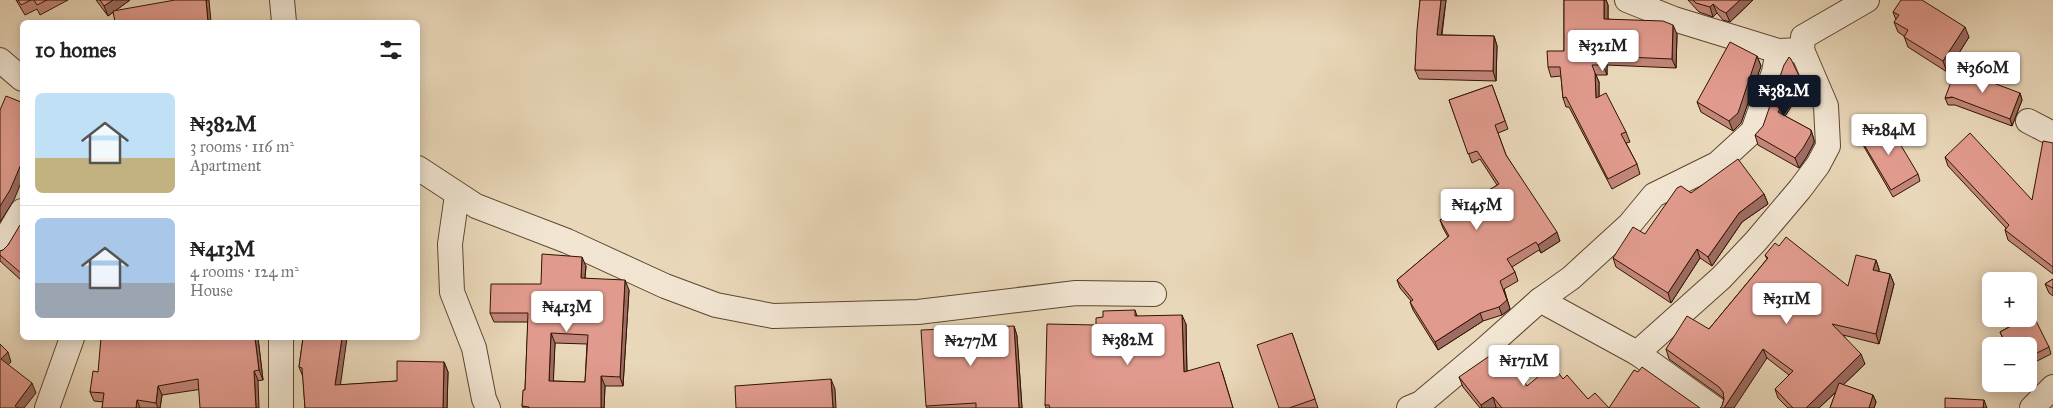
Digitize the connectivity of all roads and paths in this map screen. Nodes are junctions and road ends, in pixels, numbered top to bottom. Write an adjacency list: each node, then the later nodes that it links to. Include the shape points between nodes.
1 (282, 0): 4 (street)
2 (1627, 0): 5 (street, via 1674,19)
3 (1868, 0): 6 (street, via 1803,37)
4 (284, 20)
5 (1778, 50): 6 (street); 16 (street, via 1774,72 1753,131 1716,164 1654,195 1630,224 1571,278)
6 (1802, 50): 19 (street, via 1826,106 1828,146 1818,165 1721,278)
7 (0, 60): 8 (street)
8 (20, 77)
9 (2028, 121): 10 (street)
10 (2053, 134)
11 (420, 169): 12 (street)
12 (457, 195): 15 (street, via 665,286 716,305 773,316 918,312 1076,293); 24 (street, via 450,244 452,292 474,348)
13 (20, 214): 14 (street)
14 (0, 248)
15 (1154, 294)
16 (1540, 300): 19 (street); 21 (street)
17 (71, 340): 22 (street)
18 (281, 340): 23 (street)
19 (1637, 353): 25 (street)
20 (2053, 387): 26 (street)
21 (1419, 406)
22 (47, 408)
23 (281, 408)
24 (488, 408)
25 (1714, 408)
26 (2032, 408)

